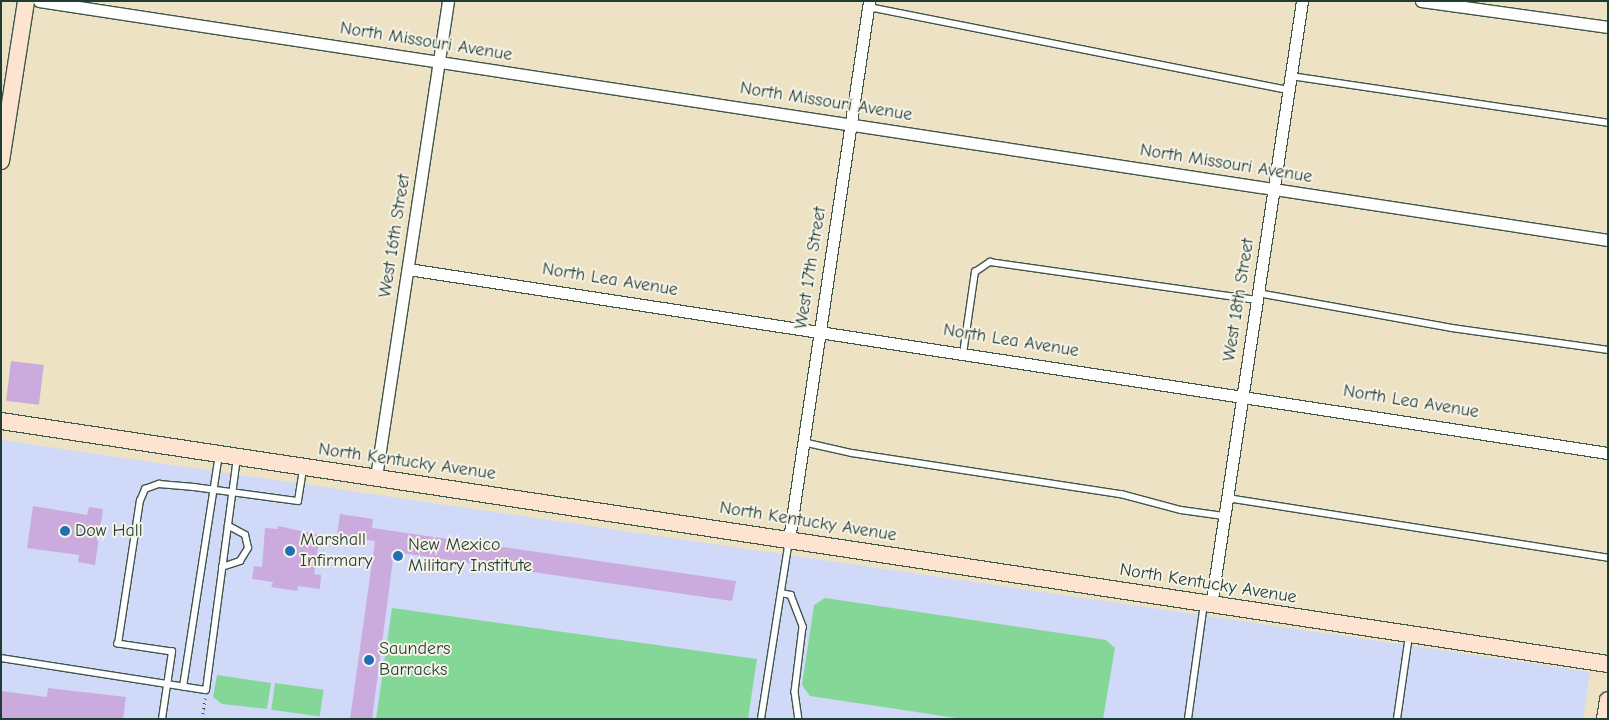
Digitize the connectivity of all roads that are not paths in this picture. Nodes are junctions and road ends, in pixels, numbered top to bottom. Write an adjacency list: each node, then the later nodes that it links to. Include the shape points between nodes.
1 (26, 1): 13 (street)
2 (39, 1): 8 (street, North Missouri Avenue)
3 (448, 1): 8 (street, West 16th Street)
4 (1302, 1): 9 (street, West 18th Street)
5 (1421, 1): 7 (street)
6 (869, 4): 10 (lane); 11 (street, West 17th Street)
7 (1608, 27)
8 (439, 61): 11 (street, North Missouri Avenue); 17 (street, West 16th Street)
9 (1291, 76): 10 (street, West 18th Street); 12 (lane)
10 (1289, 90): 15 (street, West 18th Street)
11 (851, 123): 15 (street, North Missouri Avenue); 19 (street, West 17th Street)
12 (1608, 123)
13 (4, 127): 14 (street)
14 (1, 161)
15 (1274, 189): 16 (street, North Missouri Avenue); 18 (street, West 18th Street)
16 (1608, 240)
17 (408, 269): 19 (street, North Lea Avenue); 29 (street, West 16th Street)
18 (1258, 296): 20 (lane); 21 (lane, via 990,262 975,272); 22 (street, West 18th Street)
19 (819, 332): 21 (street, North Lea Avenue); 24 (street, West 17th Street)
20 (1608, 350)
21 (963, 354): 22 (street, North Lea Avenue)
22 (1242, 396): 25 (street, North Lea Avenue); 32 (street, West 18th Street)
23 (1, 421): 26 (street, North Kentucky Avenue)
24 (803, 442): 33 (lane, via 852,453 1121,494 1181,510); 35 (street, West 17th Street)
25 (1608, 452)
26 (219, 455): 27 (street, North Kentucky Avenue); 30 (lane)
27 (237, 457): 28 (street, North Kentucky Avenue); 31 (lane)
28 (303, 466): 29 (street, North Kentucky Avenue); 31 (lane, via 298,501)
29 (376, 477): 35 (street, North Kentucky Avenue)
30 (214, 490): 31 (lane); 43 (lane, via 160,484 146,489 140,501 118,644 172,652); 44 (lane)
31 (232, 492): 34 (lane)
32 (1227, 498): 33 (street, West 18th Street); 36 (lane)
33 (1224, 516): 39 (street, West 18th Street)
34 (228, 526): 37 (lane); 37 (lane, via 245,535 248,548 240,560)
35 (789, 539): 38 (lane); 39 (street, North Kentucky Avenue)
36 (1608, 558)
37 (222, 567): 44 (lane, via 206,690)
38 (781, 593): 47 (lane); 48 (lane, via 791,595 803,627 795,692)
39 (1208, 604): 40 (street, North Kentucky Avenue); 49 (lane)
40 (1409, 634): 42 (street, North Kentucky Avenue); 50 (lane)
41 (1, 658): 43 (lane)
42 (1608, 664)
43 (167, 684): 44 (lane); 46 (lane)
44 (183, 687)
45 (1608, 700): 51 (street)
46 (162, 719)
47 (762, 719)
48 (799, 719)
49 (1188, 719)
50 (1397, 719)
51 (1605, 719)

